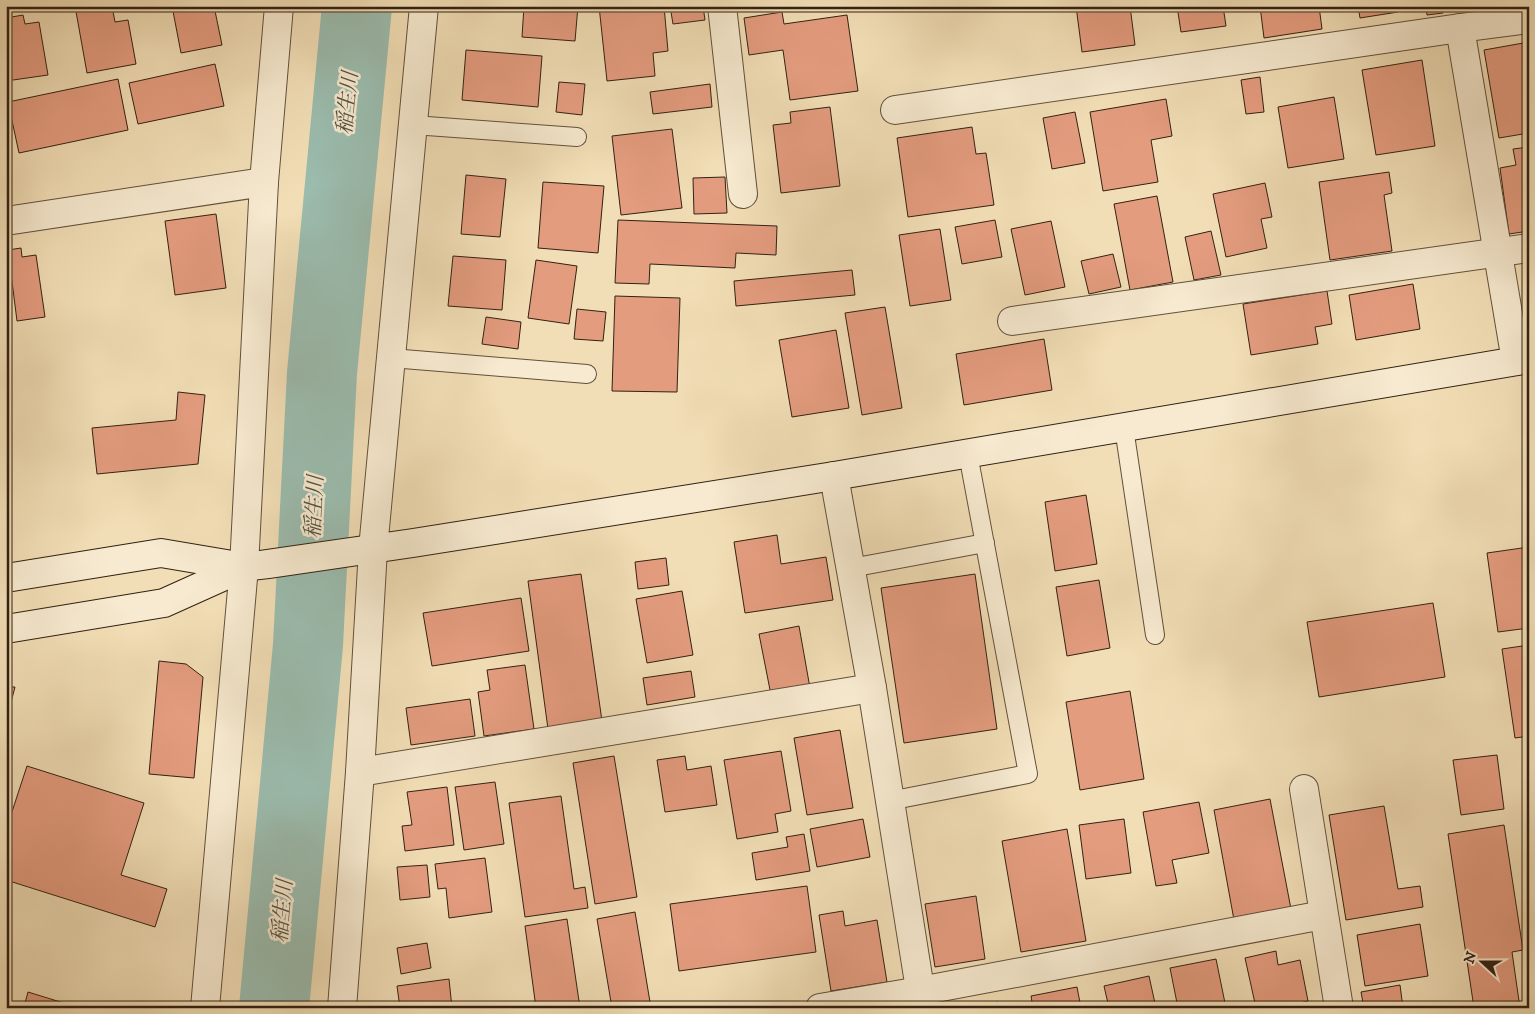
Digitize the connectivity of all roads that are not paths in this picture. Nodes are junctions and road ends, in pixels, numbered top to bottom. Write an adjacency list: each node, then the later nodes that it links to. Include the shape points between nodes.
1 (279, 6): 9 (street)
2 (424, 6): 7 (street)
3 (722, 6): 10 (street)
4 (1529, 19): 5 (street)
5 (1460, 28): 6 (street); 13 (street)
6 (895, 110)
7 (413, 125): 8 (lane); 15 (street)
8 (577, 137)
9 (264, 182): 11 (street); 23 (street)
10 (743, 194)
11 (6, 221)
12 (1529, 248): 13 (street)
13 (1498, 253): 14 (street); 16 (street)
14 (1012, 320)
15 (391, 358): 17 (lane); 22 (street)
16 (1522, 360): 18 (street)
17 (587, 374)
18 (1124, 428): 19 (street); 27 (lane)
19 (968, 454): 20 (street); 21 (lane)
20 (834, 476): 22 (street); 24 (street)
21 (985, 543): 24 (lane); 31 (lane, via 1028,774)
22 (361, 551): 23 (street); 29 (street)
23 (256, 566): 25 (street, via 161,553); 26 (street, via 164,602); 34 (street)
24 (851, 568): 28 (street)
25 (6, 578)
26 (6, 629)
27 (1155, 635)
28 (872, 688): 29 (street); 31 (street)
29 (360, 772): 35 (street)
30 (1304, 789): 32 (street)
31 (889, 801): 33 (street)
32 (1323, 915): 33 (street); 37 (street)
33 (922, 1000): 36 (street)
34 (205, 1008)
35 (342, 1008)
36 (820, 1008)
37 (1339, 1008)

